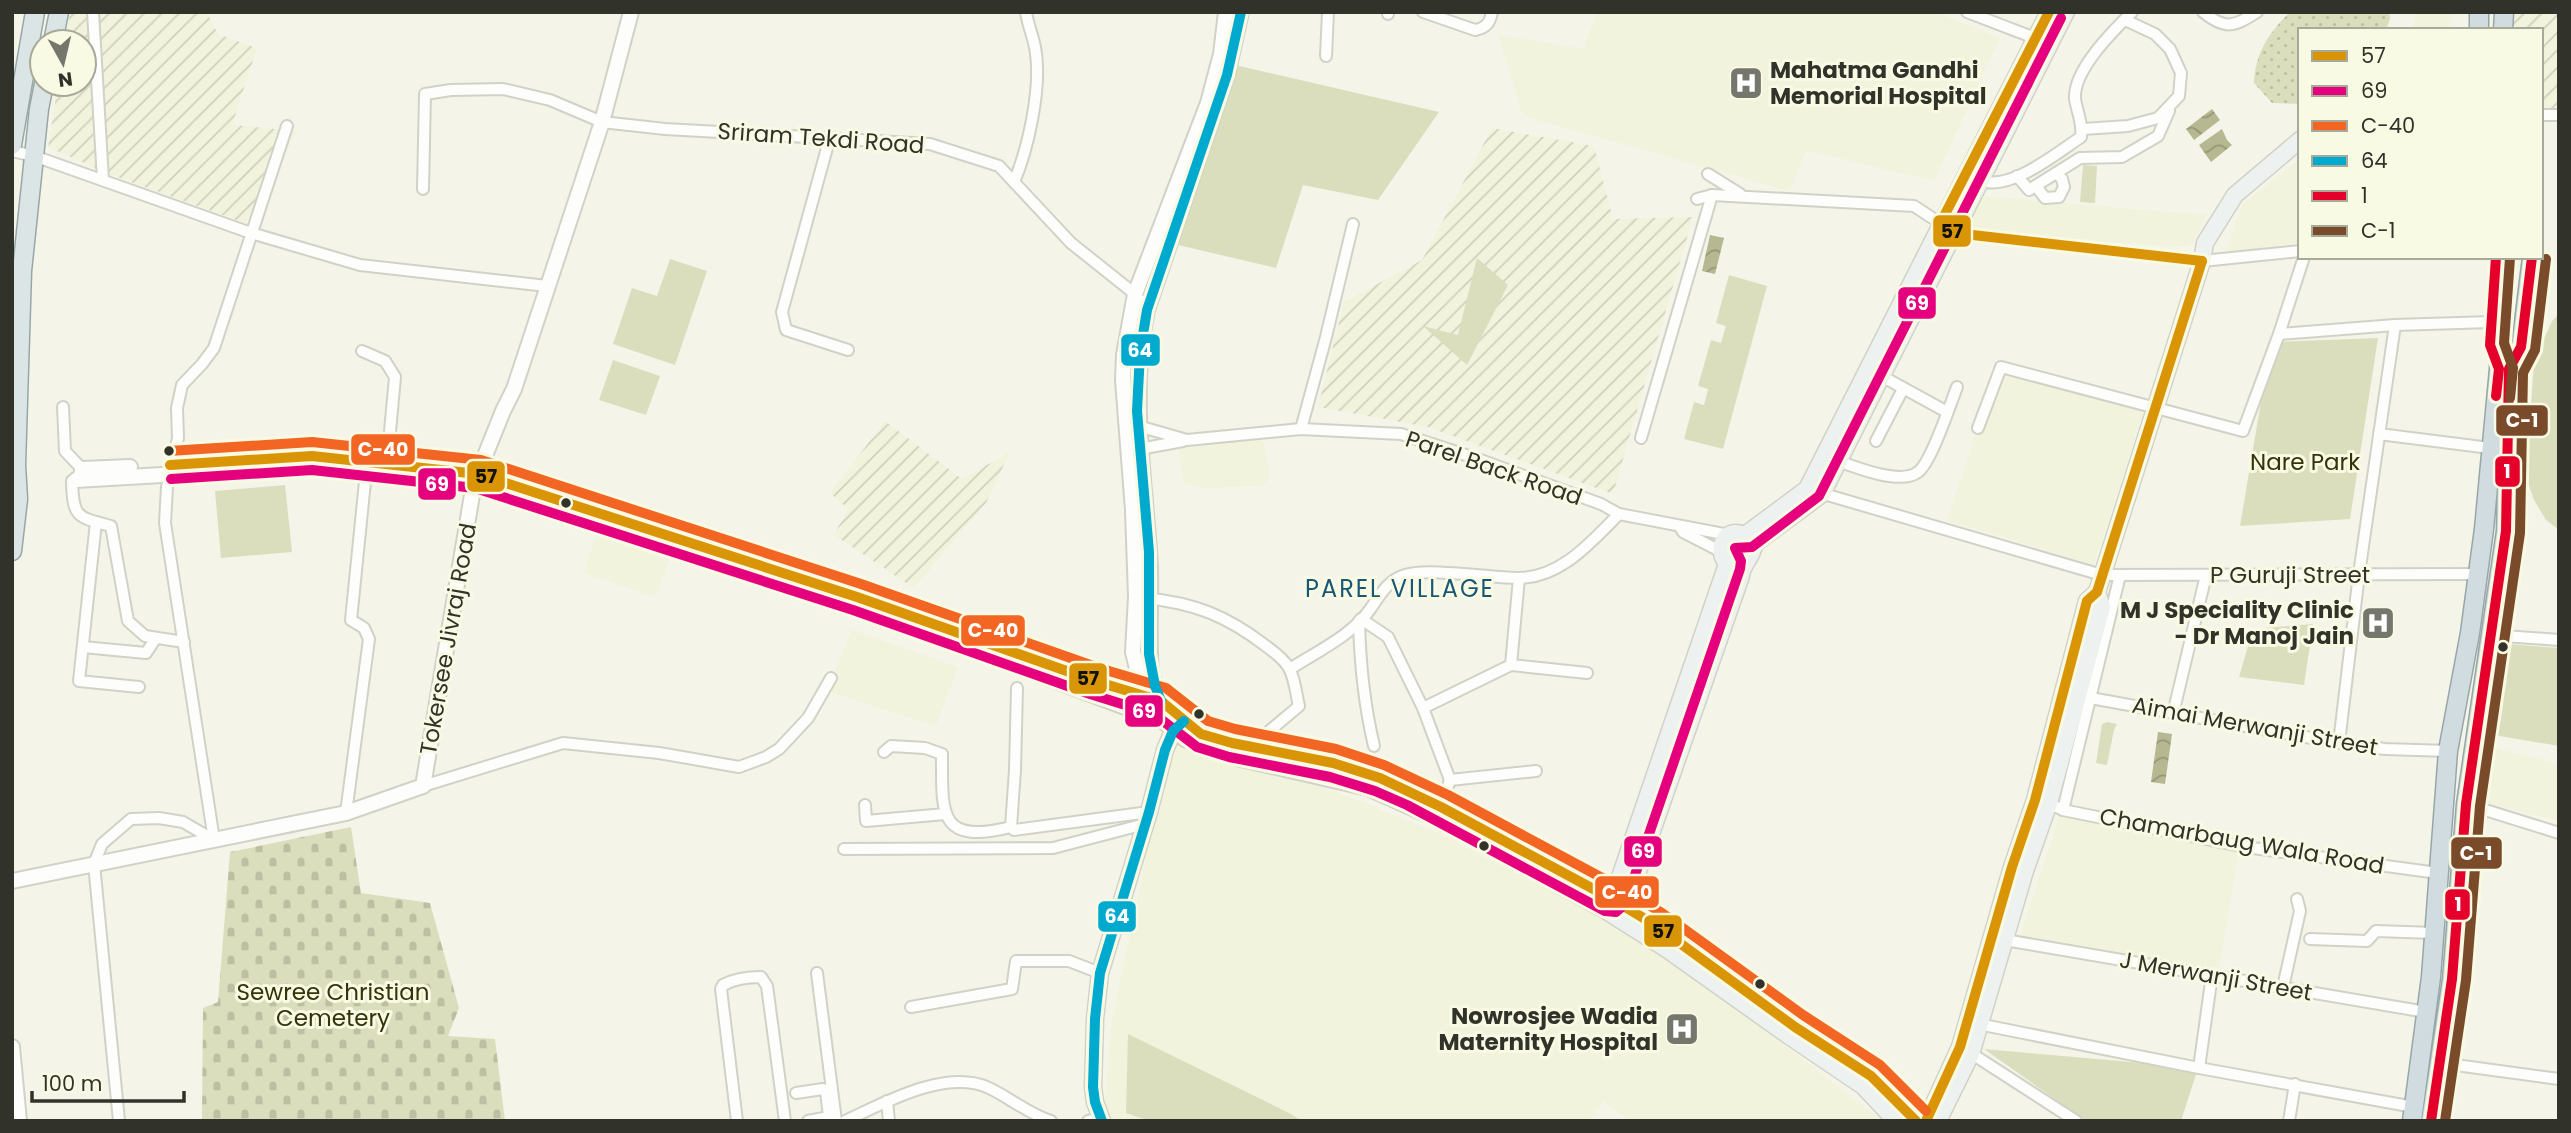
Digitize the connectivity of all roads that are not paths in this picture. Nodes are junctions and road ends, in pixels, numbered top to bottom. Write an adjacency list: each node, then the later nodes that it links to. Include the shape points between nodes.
1 (35, 12): 22 (main road)
2 (93, 12): 37 (street)
3 (631, 12): 23 (street, Tokersee Jivraj Road)
4 (1026, 12): 38 (street, via 1038,72 1025,156)
5 (1226, 12): 18 (street)
6 (1241, 12): 18 (street, via 1233,58)
7 (1328, 12): 17 (street)
8 (1423, 12): 9 (street, via 1475,30 1483,29)
9 (1492, 12)
10 (1967, 12): 16 (street)
11 (2049, 12): 16 (main road)
12 (2066, 12): 16 (main road)
13 (2203, 12): 14 (street, via 2217,23 2235,25)
14 (2257, 12)
15 (2129, 16): 20 (street, via 2170,49 2181,73 2179,96); 25 (street, via 2082,73 2075,96)
16 (2043, 41): 35 (main road); 45 (main road)
17 (1326, 56)
18 (1219, 83): 56 (street); 57 (street)
19 (41, 98): 21 (main road)
20 (2174, 101): 25 (street, via 2158,118 2128,126); 33 (street, via 2158,136 2122,157 2080,158)
21 (39, 109): 22 (street); 31 (main road)
22 (14, 121): 28 (main road)
23 (602, 122): 26 (street, Sriram Tekdi Road, via 665,130); 40 (street, Sriram Tekdi Road, via 550,100 503,89 425,94); 55 (street, Tokersee Jivraj Road)
24 (286, 126): 46 (street)
25 (2082, 129): 36 (street, via 2081,137)
26 (830, 137): 38 (street, Sriram Tekdi Road, via 930,144 999,166); 61 (street, via 782,312 783,324 786,330)
27 (2298, 142): 32 (main road)
28 (12, 145)
29 (12, 151): 31 (street)
30 (2298, 153): 32 (main road)
31 (34, 156): 37 (street); 91 (main road, via 22,271 18,499)
32 (2275, 166): 49 (main road, via 2239,201 2214,248)
33 (2056, 173): 39 (street); 39 (street, via 2064,187 2059,197 2045,198)
34 (1708, 174): 42 (street)
35 (1982, 175): 36 (street, via 2006,180); 47 (main road)
36 (2017, 176): 39 (street, via 2029,190)
37 (103, 180): 46 (street)
38 (1014, 182): 56 (street, Sriram Tekdi Road, via 1071,243)
39 (2036, 186)
40 (423, 189)
41 (1713, 194): 42 (street); 43 (street); 74 (street)
42 (1742, 196): 45 (street, via 1914,206)
43 (1698, 199)
44 (1353, 224): 72 (street)
45 (1940, 224): 47 (street); 64 (main road)
46 (251, 233): 55 (street, via 360,265); 82 (street, via 214,348 182,385 178,438)
47 (1955, 233): 49 (street); 64 (main road)
48 (2298, 251): 49 (street)
49 (2204, 256): 68 (main road)
50 (2303, 259): 60 (street)
51 (2496, 259): 59 (highway)
52 (2503, 259): 59 (highway)
53 (2513, 259): 59 (highway)
54 (2532, 259): 63 (highway, via 2521,347)
55 (547, 286): 84 (street, Tokersee Jivraj Road, via 514,388)
56 (1135, 294): 57 (street, Sriram Tekdi Road); 78 (street, via 1123,380)
57 (1147, 310): 70 (street, via 1137,377)
58 (2395, 324): 59 (street); 60 (street); 73 (street)
59 (2501, 324): 63 (highway)
60 (2279, 334): 68 (street, via 2242,431)
61 (848, 350)
62 (362, 351): 80 (street, via 385,361 395,377)
63 (2504, 369): 77 (highway); 101 (highway, via 2505,531)
64 (1875, 373): 66 (street); 79 (main road)
65 (1957, 387): 69 (street)
66 (1903, 389): 69 (street); 76 (street)
67 (63, 407): 83 (street, via 65,451)
68 (2155, 407): 71 (street, via 2000,367); 94 (main road)
69 (1947, 412): 79 (street, via 1918,472 1903,478)
70 (1138, 426): 75 (street, Parel Back Road); 78 (street)
71 (1978, 428)
72 (1301, 429): 75 (street, Parel Back Road); 86 (street, Parel Back Road, via 1401,434 1488,462)
73 (2379, 434): 77 (street); 97 (street)
74 (1641, 438)
75 (1187, 440): 78 (street)
76 (1876, 441)
77 (2490, 448): 93 (highway)
78 (1134, 450): 99 (street)
79 (1832, 458): 85 (main road)
80 (387, 464): 81 (street); 84 (street)
81 (367, 467): 82 (street, via 312,456); 84 (street); 131 (street, via 351,620 364,628 369,639)
82 (170, 469): 83 (street); 104 (street, via 166,523)
83 (76, 477): 88 (street, via 72,502 76,514)
84 (476, 479): 87 (street); 126 (street, Tokersee Jivraj Road)
85 (1815, 491): 90 (main road); 94 (street, P Guruji Street)
86 (1619, 514): 89 (street, Parel Back Road); 98 (street, via 1590,544 1552,571)
87 (599, 519): 113 (street, via 857,597); 116 (street, via 860,607)
88 (96, 522): 102 (street, via 111,526 128,621 145,636); 105 (street)
89 (1680, 527): 90 (street, Parel Back Road); 92 (street, Parel Back Road)
90 (1743, 538): 92 (main road, via 1721,544); 92 (main road, via 1753,554 1748,562)
91 (12, 551)
92 (1730, 560): 144 (main road, via 1741,576)
93 (2478, 574): 97 (street, P Guruji Street); 121 (highway)
94 (2102, 575): 95 (street, P Guruji Street); 112 (main road, via 2097,592 2102,607)
95 (2120, 575): 96 (street, P Guruji Street); 112 (street)
96 (2206, 575): 97 (street, P Guruji Street); 115 (street)
97 (2359, 575): 119 (street)
98 (1518, 578): 100 (street, via 1404,575 1376,596); 106 (street)
99 (1143, 598): 107 (street, via 1189,605 1239,625); 113 (street)
100 (1360, 620): 107 (street); 114 (street, via 1388,637); 120 (street, via 1361,677)
101 (2491, 635): 103 (street); 128 (highway)
102 (156, 638): 104 (street); 105 (street, via 146,653)
103 (2559, 640)
104 (184, 642): 137 (street)
105 (83, 648): 110 (street, via 79,681)
106 (1511, 665): 108 (street); 114 (street)
107 (1290, 669): 118 (street, via 1299,706)
108 (1587, 673)
109 (831, 678): 126 (street, via 808,718 779,749 739,767 563,743)
110 (139, 687)
111 (1017, 688): 134 (street)
112 (2078, 696): 115 (street, Aimai Merwanji Street); 127 (main road)
113 (1155, 700): 116 (street); 117 (street)
114 (1423, 708): 125 (street)
115 (2174, 714): 119 (street, Aimai Merwanji Street)
116 (1157, 716): 117 (street)
117 (1177, 722): 123 (street); 133 (main road, via 1157,773)
118 (1267, 733)
119 (2339, 743): 121 (street, Aimai Merwanji Street)
120 (1374, 746)
121 (2448, 751): 141 (highway)
122 (884, 752): 132 (street, via 891,746 942,754)
123 (1273, 759): 130 (street, via 1333,763 1380,778); 135 (street, via 1368,788)
124 (1536, 771): 125 (street)
125 (1450, 780): 130 (street)
126 (423, 786): 131 (street, Tokersee Jivraj Road)
127 (2049, 804): 140 (main road); 141 (street, Chamarbaug Wala Road, via 2245,847)
128 (2466, 804): 136 (street); 158 (highway)
129 (865, 805): 132 (street, via 866,821)
130 (1441, 807): 135 (street)
131 (346, 813): 137 (street, Tokersee Jivraj Road)
132 (945, 814): 134 (street, via 950,824 967,833)
133 (1147, 818): 134 (street, via 1019,831); 138 (street, via 1053,848); 150 (main road)
134 (1011, 827)
135 (1464, 827): 144 (street)
136 (2559, 833)
137 (214, 840): 139 (street, Tokersee Jivraj Road); 139 (street, via 183,822 131,819 102,844)
138 (844, 849)
139 (94, 864): 142 (street, Tokersee Jivraj Road); 171 (street)
140 (2018, 869): 147 (main road); 148 (main road)
141 (2438, 873): 145 (highway)
142 (12, 881)
143 (2297, 899): 152 (street, via 2300,911)
144 (1617, 910): 161 (main road, via 1668,950)
145 (2434, 933): 146 (street, via 2376,931 2367,942); 154 (highway)
146 (2310, 939)
147 (2005, 940): 148 (main road); 151 (street, J Merwanji Street)
148 (1990, 966): 155 (main road)
149 (817, 973): 164 (street)
150 (1100, 973): 153 (street, via 1069,961 1016,961 1012,989); 169 (main road, via 1093,1087)
151 (2212, 975): 152 (street, J Merwanji Street); 159 (street)
152 (2283, 987): 154 (street, J Merwanji Street)
153 (911, 1007)
154 (2426, 1012): 166 (highway)
155 (1974, 1023): 157 (main road); 159 (street)
156 (12, 1047): 170 (street)
157 (1966, 1050): 179 (main road); 180 (main road); 181 (street)
158 (2441, 1063): 160 (street); 183 (highway)
159 (2199, 1068): 162 (street)
160 (2559, 1079)
161 (1867, 1081): 177 (main road); 178 (main road)
162 (2295, 1084): 166 (street); 182 (street)
163 (796, 1093): 164 (street, via 823,1089)
164 (829, 1094): 168 (street)
165 (887, 1101): 174 (street); 175 (street); 176 (street, via 928,1086 970,1083)
166 (2413, 1114)
167 (814, 1120): 168 (street)
168 (832, 1120)
169 (1097, 1120)
170 (19, 1121)
171 (119, 1121)
172 (737, 1121): 173 (street, via 721,989 729,982 753,977 761,977 767,986)
173 (785, 1121)
174 (845, 1121)
175 (889, 1121)
176 (1051, 1121)
177 (1896, 1121)
178 (1916, 1121)
179 (1926, 1121)
180 (1938, 1121)
181 (2076, 1121)
182 (2289, 1121)
183 (2431, 1121)

